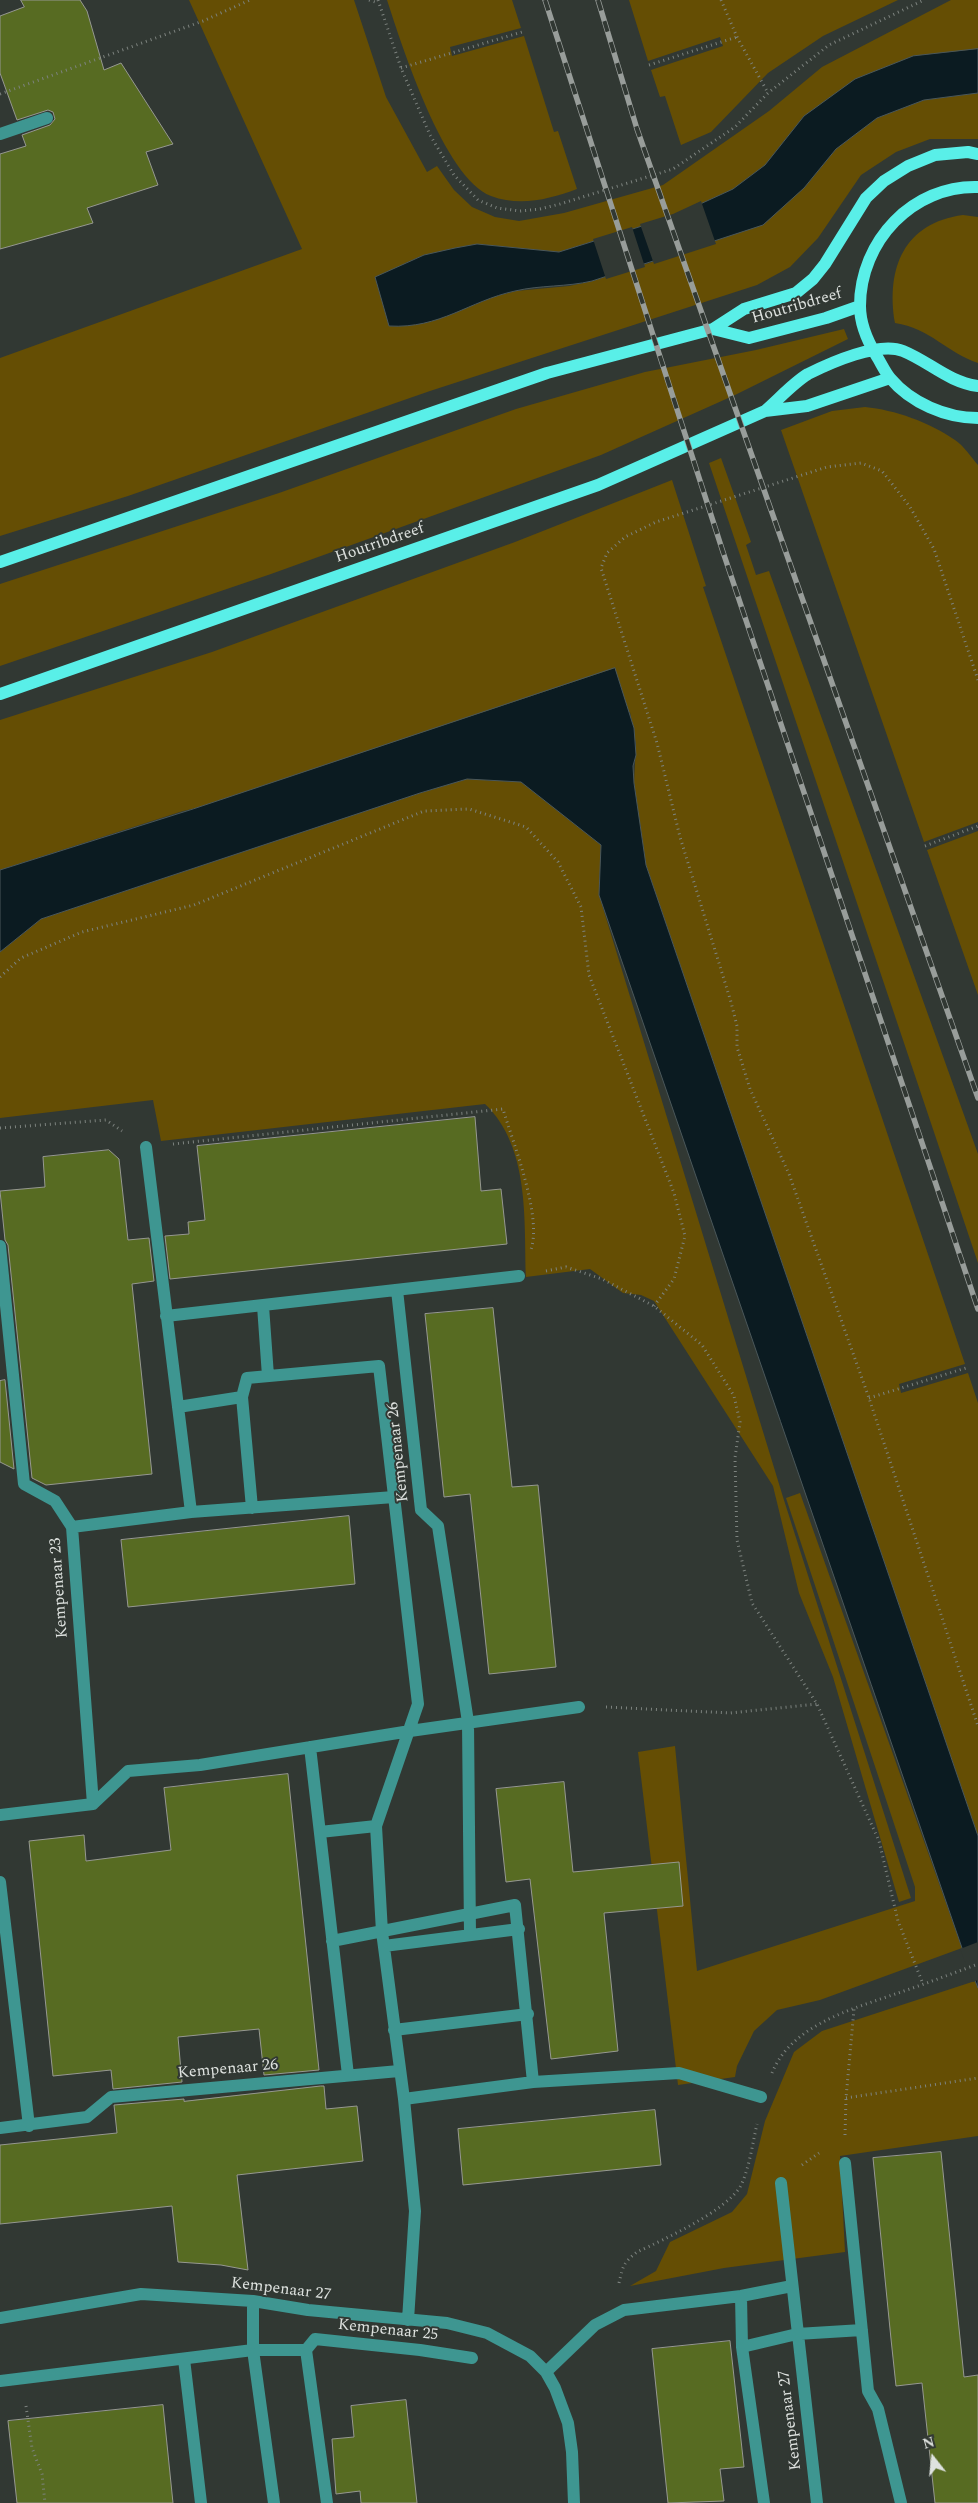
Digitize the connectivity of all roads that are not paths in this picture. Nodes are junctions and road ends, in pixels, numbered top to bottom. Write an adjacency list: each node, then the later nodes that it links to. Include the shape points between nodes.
1 (48, 118): 2 (street)
2 (0, 134)
3 (978, 154): 6 (main road, Houtribdreef, via 936,155 908,166 866,198 813,279 796,293 744,309)
4 (978, 187): 5 (main road, via 954,188 926,198 904,212 887,230 867,263)
5 (860, 306): 6 (main road, Houtribdreef, via 749,338); 7 (main road)
6 (713, 329): 12 (main road, Houtribdreef, via 547,373)
7 (872, 349): 8 (main road); 9 (main road, via 900,350 955,381); 10 (main road, Houtribdreef, via 807,375)
8 (890, 378): 10 (main road, Houtribdreef, via 807,406); 11 (main road, via 918,401 948,414)
9 (978, 386)
10 (764, 412): 13 (main road, Houtribdreef, via 598,485)
11 (977, 419)
12 (0, 562)
13 (0, 694)
14 (146, 1147): 20 (street)
15 (0, 1246): 18 (street, Kempenaar 23)
16 (519, 1276): 17 (street)
17 (397, 1290): 19 (street); 29 (street, Kempenaar 26, via 422,1510 438,1526)
18 (2, 1304): 27 (street, Kempenaar 23, via 24,1484 55,1501)
19 (263, 1306): 20 (street); 21 (street)
20 (166, 1316): 23 (street)
21 (268, 1376): 22 (street, Kempenaar 26, via 247,1378); 24 (street, Kempenaar 26, via 379,1366)
22 (242, 1397): 23 (street); 25 (street, Kempenaar 26)
23 (178, 1407): 26 (street)
24 (394, 1497): 25 (street, Kempenaar 26); 30 (street, Kempenaar 26, via 418,1704)
25 (252, 1508): 26 (street, Kempenaar 26)
26 (192, 1512): 27 (street, Kempenaar 26)
27 (72, 1528): 32 (street, Kempenaar 23)
28 (579, 1707): 29 (street)
29 (468, 1722): 30 (street); 37 (street, Kempenaar 26)
30 (410, 1731): 31 (street); 34 (street, Kempenaar 26)
31 (310, 1747): 32 (street, via 200,1765 128,1771); 35 (street)
32 (93, 1804): 33 (street)
33 (0, 1815)
34 (376, 1826): 35 (street); 39 (street, Kempenaar 26)
35 (320, 1832): 41 (street)
36 (0, 1882): 43 (street)
37 (471, 1912): 38 (street, via 515,1905); 39 (street); 40 (street, Kempenaar 26)
38 (519, 1929): 40 (street); 45 (street)
39 (382, 1932): 41 (street); 42 (street, Kempenaar 26)
40 (470, 1935): 42 (street)
41 (332, 1941): 48 (street)
42 (384, 1946): 46 (street, Kempenaar 26)
43 (14, 1991): 44 (street); 52 (street)
44 (0, 1993)
45 (528, 2014): 46 (street); 49 (street)
46 (394, 2030): 47 (street, Kempenaar 26)
47 (399, 2071): 48 (street, Kempenaar 26); 51 (street, Kempenaar 26)
48 (348, 2075): 52 (street, Kempenaar 26, via 111,2097 87,2117)
49 (534, 2082): 50 (street, via 679,2073); 51 (street)
50 (761, 2097)
51 (404, 2100): 60 (street, Kempenaar 26, via 415,2211)
52 (29, 2126): 53 (street)
53 (0, 2128)
54 (845, 2163): 61 (street)
55 (781, 2183): 56 (street, Kempenaar 27)
56 (792, 2286): 57 (street); 62 (street, Kempenaar 27)
57 (740, 2296): 63 (street); 68 (street, via 624,2310 595,2325)
58 (253, 2301): 59 (street, Kempenaar 27, via 141,2294); 60 (street, Kempenaar 27); 64 (street)
59 (0, 2318)
60 (408, 2320): 68 (street, Kempenaar 27, via 447,2323 487,2333 523,2351)
61 (862, 2330): 62 (street); 76 (street, via 868,2391 878,2409)
62 (797, 2334): 63 (street); 75 (street, Kempenaar 27)
63 (742, 2347): 74 (street)
64 (253, 2350): 65 (street, Kempenaar 25); 67 (street, Kempenaar 25); 71 (street)
65 (306, 2350): 66 (street, Kempenaar 25, via 315,2339); 72 (street)
66 (472, 2358)
67 (184, 2359): 69 (street, Kempenaar 25); 70 (street)
68 (546, 2372): 73 (street, Kempenaar 27, via 562,2402 568,2423)
69 (0, 2381)
70 (201, 2503)
71 (274, 2503)
72 (327, 2503)
73 (574, 2503)
74 (764, 2503)
75 (817, 2503)
76 (901, 2503)

